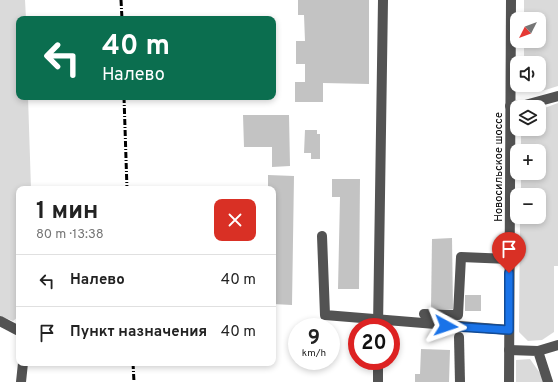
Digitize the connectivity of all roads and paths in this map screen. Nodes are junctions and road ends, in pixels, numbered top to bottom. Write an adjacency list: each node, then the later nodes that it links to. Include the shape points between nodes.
1 (383, 0): 11 (street)
2 (511, 0): 4 (street, Новосильское шоссе)
3 (558, 96): 5 (street)
4 (510, 100)
5 (543, 100)
6 (510, 106): 8 (street, Новосильское шоссе)
7 (322, 236): 10 (street, via 325,315)
8 (509, 259): 9 (street, via 461,257 458,315); 15 (street, Новосильское шоссе)
9 (424, 314)
10 (348, 318)
11 (378, 318)
12 (0, 321): 14 (street)
13 (400, 324): 15 (street)
14 (15, 328)
15 (509, 330): 18 (street, Новосильское шоссе)
16 (460, 338): 24 (street)
17 (558, 345): 19 (street)
18 (509, 350): 19 (street); 25 (street, Новосильское шоссе)
19 (538, 351): 26 (street)
20 (23, 366): 22 (street)
21 (378, 370): 23 (street)
22 (21, 382)
23 (378, 382)
24 (460, 382)
25 (508, 382)
26 (548, 382)

